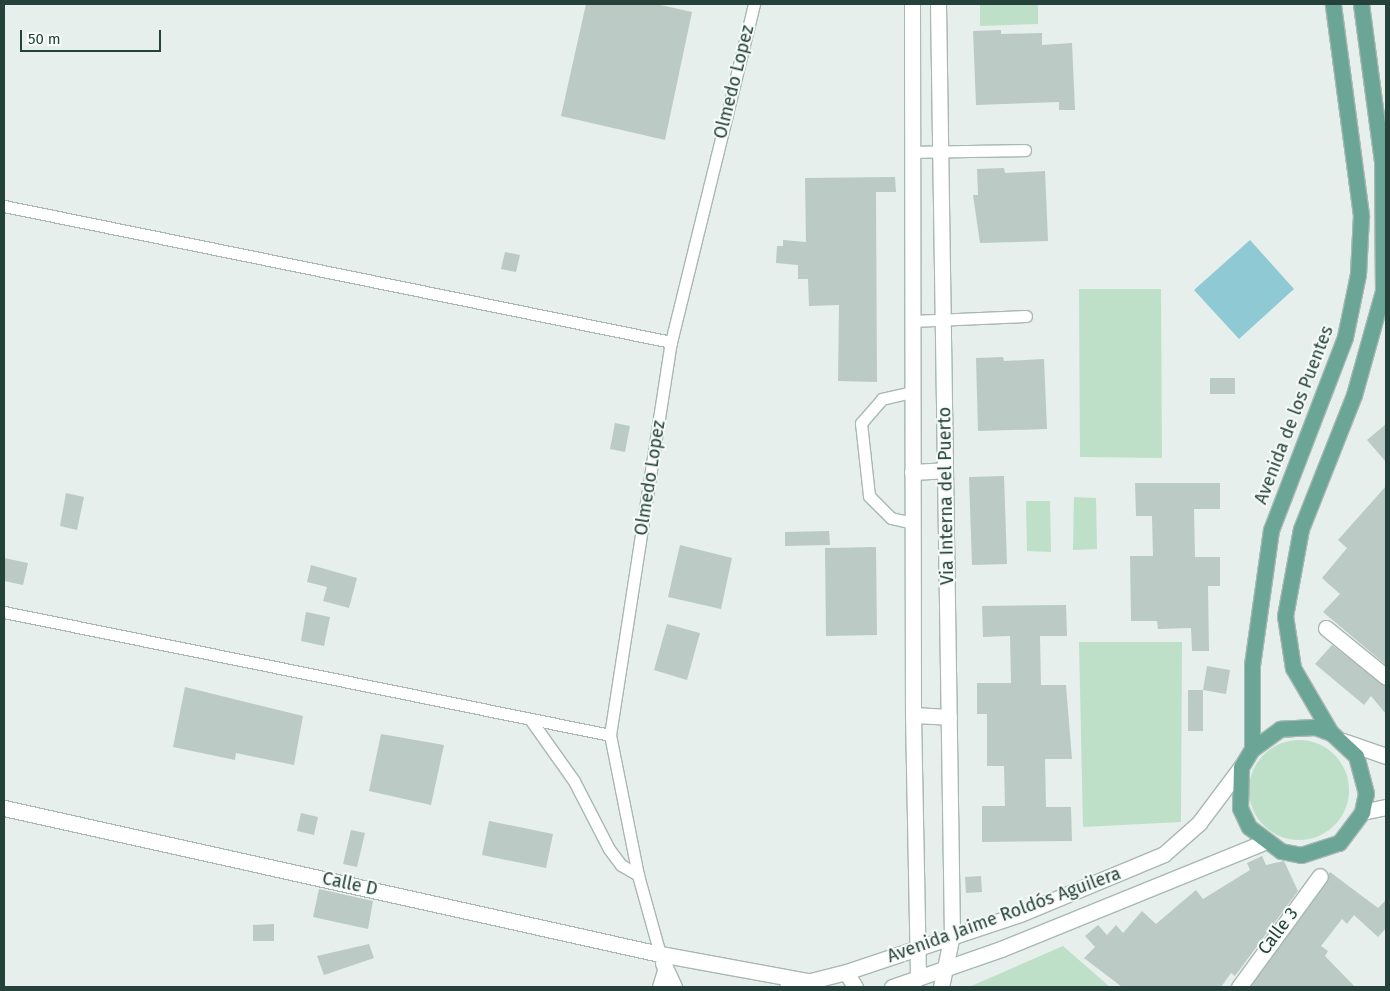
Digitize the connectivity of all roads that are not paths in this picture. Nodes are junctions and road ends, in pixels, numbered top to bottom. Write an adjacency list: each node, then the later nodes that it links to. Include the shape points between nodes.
1 (754, 4): 13 (lane, Olmedo Lopez)
2 (912, 4): 7 (street, Via Interna del Puerto)
3 (938, 4): 8 (street, Via Interna del Puerto)
4 (1333, 4): 26 (main road, Avenida de los Puentes, via 1361,215 1358,274 1345,337 1271,530 1252,665)
5 (1361, 4): 25 (main road, via 1382,162 1383,291 1354,395 1301,529 1285,616 1293,668)
6 (1025, 150): 8 (lane)
7 (912, 152): 8 (lane); 12 (street, Via Interna del Puerto)
8 (940, 152): 11 (street, Via Interna del Puerto)
9 (4, 206): 13 (lane)
10 (1026, 316): 11 (lane)
11 (943, 317): 12 (lane); 15 (street, Via Interna del Puerto)
12 (912, 321): 14 (street, Via Interna del Puerto)
13 (671, 342): 24 (lane, Olmedo Lopez)
14 (912, 392): 16 (street, Via Interna del Puerto); 17 (lane, via 882,398 861,423 869,496 890,518)
15 (945, 470): 16 (street); 22 (street, Via Interna del Puerto)
16 (912, 472): 17 (street, Via Interna del Puerto)
17 (912, 523): 21 (street, Via Interna del Puerto)
18 (4, 612): 23 (lane)
19 (1326, 628): 20 (street)
20 (1386, 677)
21 (912, 716): 22 (street); 38 (street, Via Interna del Puerto)
22 (949, 717): 37 (street, Via Interna del Puerto)
23 (530, 719): 24 (lane); 34 (lane, via 574,781 609,849 621,865)
24 (610, 735): 34 (lane, Olmedo Lopez)
25 (1337, 737): 26 (main road, via 1315,727 1289,728 1265,737); 27 (street); 31 (main road, via 1363,774)
26 (1252, 749): 28 (main road)
27 (1386, 756)
28 (1241, 767): 32 (main road, via 1240,808); 33 (street, Avenida Jaime Roldós Aguilera, via 1199,823 1164,854)
29 (1386, 807): 31 (street)
30 (4, 808): 39 (street, Calle D)
31 (1362, 812): 32 (main road, via 1339,843 1321,852 1301,855)
32 (1264, 842): 36 (street, Avenida Jaime Roldós Aguilera)
33 (1129, 870): 36 (street); 37 (street, Avenida Jaime Roldós Aguilera)
34 (638, 875): 39 (lane, Olmedo Lopez)
35 (1320, 876): 51 (street, Calle 3)
36 (1140, 889): 40 (street, Avenida Jaime Roldós Aguilera)
37 (952, 935): 38 (street, Avenida Jaime Roldós Aguilera); 40 (street, Via Interna del Puerto)
38 (915, 947): 42 (street, Avenida Jaime Roldós Aguilera); 43 (street, Via Interna del Puerto)
39 (660, 954): 41 (street); 44 (street, Calle D)
40 (941, 970): 43 (street, Avenida Jaime Roldós Aguilera); 50 (street, Via Interna del Puerto)
41 (665, 971): 45 (street); 46 (street)
42 (846, 972): 44 (street, Avenida Jaime Roldós Aguilera); 48 (street)
43 (918, 978): 49 (street, Avenida Jaime Roldós Aguilera)
44 (807, 981): 47 (street, Avenida Jaime Roldós Aguilera)
45 (660, 987)
46 (674, 987)
47 (787, 987)
48 (855, 987)
49 (892, 987)
50 (940, 987)
51 (1239, 987)

